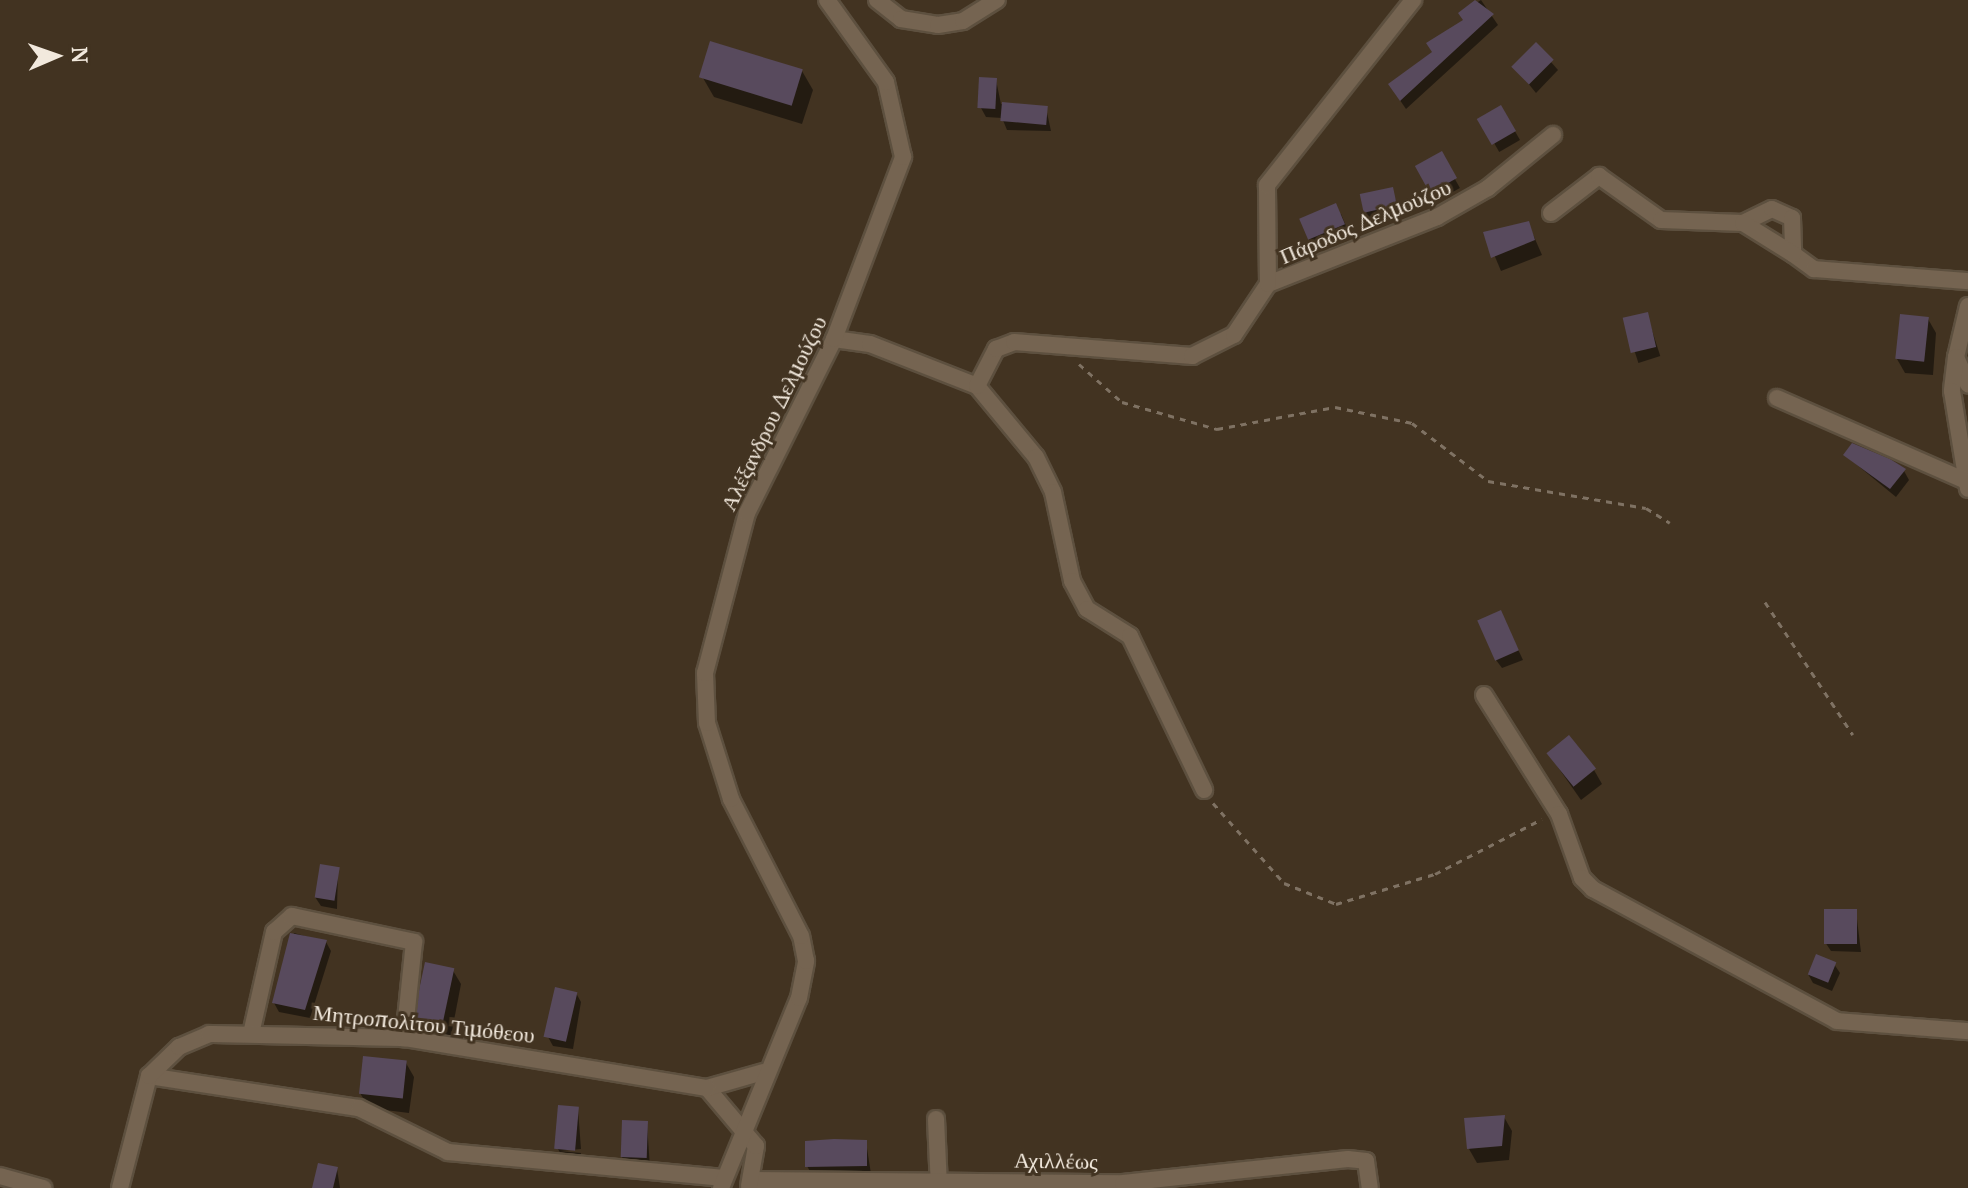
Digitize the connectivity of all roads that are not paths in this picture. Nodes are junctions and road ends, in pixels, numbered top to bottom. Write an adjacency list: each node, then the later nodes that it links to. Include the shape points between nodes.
1 (827, 0): 12 (street, Αλέξανδρου Δελμούζου, via 882,75 903,139 895,190)
2 (877, 0): 3 (street, via 901,19 938,25 963,21)
3 (997, 0)
4 (1413, 0): 10 (street, Πάροδος Δελμούζου, via 1267,185)
5 (1553, 135): 10 (street, Πάροδος Δελμούζου, via 1488,188 1437,217)
6 (1551, 213): 7 (street, via 1599,176 1651,218)
7 (1743, 223): 8 (street); 8 (street, via 1767,209 1792,218)
8 (1793, 254): 9 (street, via 1814,269)
9 (1968, 281)
10 (1268, 284): 15 (street, via 1234,335 1192,356 1032,339 996,349)
11 (1968, 306): 13 (street)
12 (834, 339): 15 (street, via 870,344); 23 (street, Αλέξανδρου Δελμούζου, via 747,513 705,673 707,723 731,799 805,952 799,998)
13 (1956, 357): 14 (street); 17 (street, via 1952,391)
14 (1968, 384)
15 (977, 386): 19 (street, via 1036,457 1053,492 1072,581 1087,609 1130,636)
16 (1777, 398): 17 (street)
17 (1966, 484)
18 (1484, 695): 20 (street, via 1559,814 1582,878 1593,889 1637,907 1837,1021)
19 (1204, 790)
20 (1968, 1031)
21 (251, 1034): 22 (street, Μητροπολίτου Τιμόθεου); 22 (street, via 274,932 292,916 414,942); 24 (street, Μητροπολίτου Τιμόθεου, via 200,1036)
22 (404, 1038): 25 (street, Μητροπολίτου Τιμόθεου)
23 (763, 1072): 25 (street); 27 (street, Αλέξανδρου Δελμούζου)
24 (149, 1076): 29 (street, via 359,1108 448,1152); 34 (street)
25 (707, 1088): 27 (street)
26 (936, 1119): 31 (street)
27 (740, 1129): 29 (street, Αλέξανδρου Δελμούζου); 30 (street, via 756,1146)
28 (0, 1176): 33 (street)
29 (723, 1183)
30 (750, 1184): 31 (street, Αχιλλέως)
31 (939, 1184): 32 (street, Αχιλλέως)
32 (1126, 1186): 35 (street, Αχιλλέως, via 1358,1160 1366,1161)
33 (43, 1188)
34 (120, 1188)
35 (1370, 1188)

